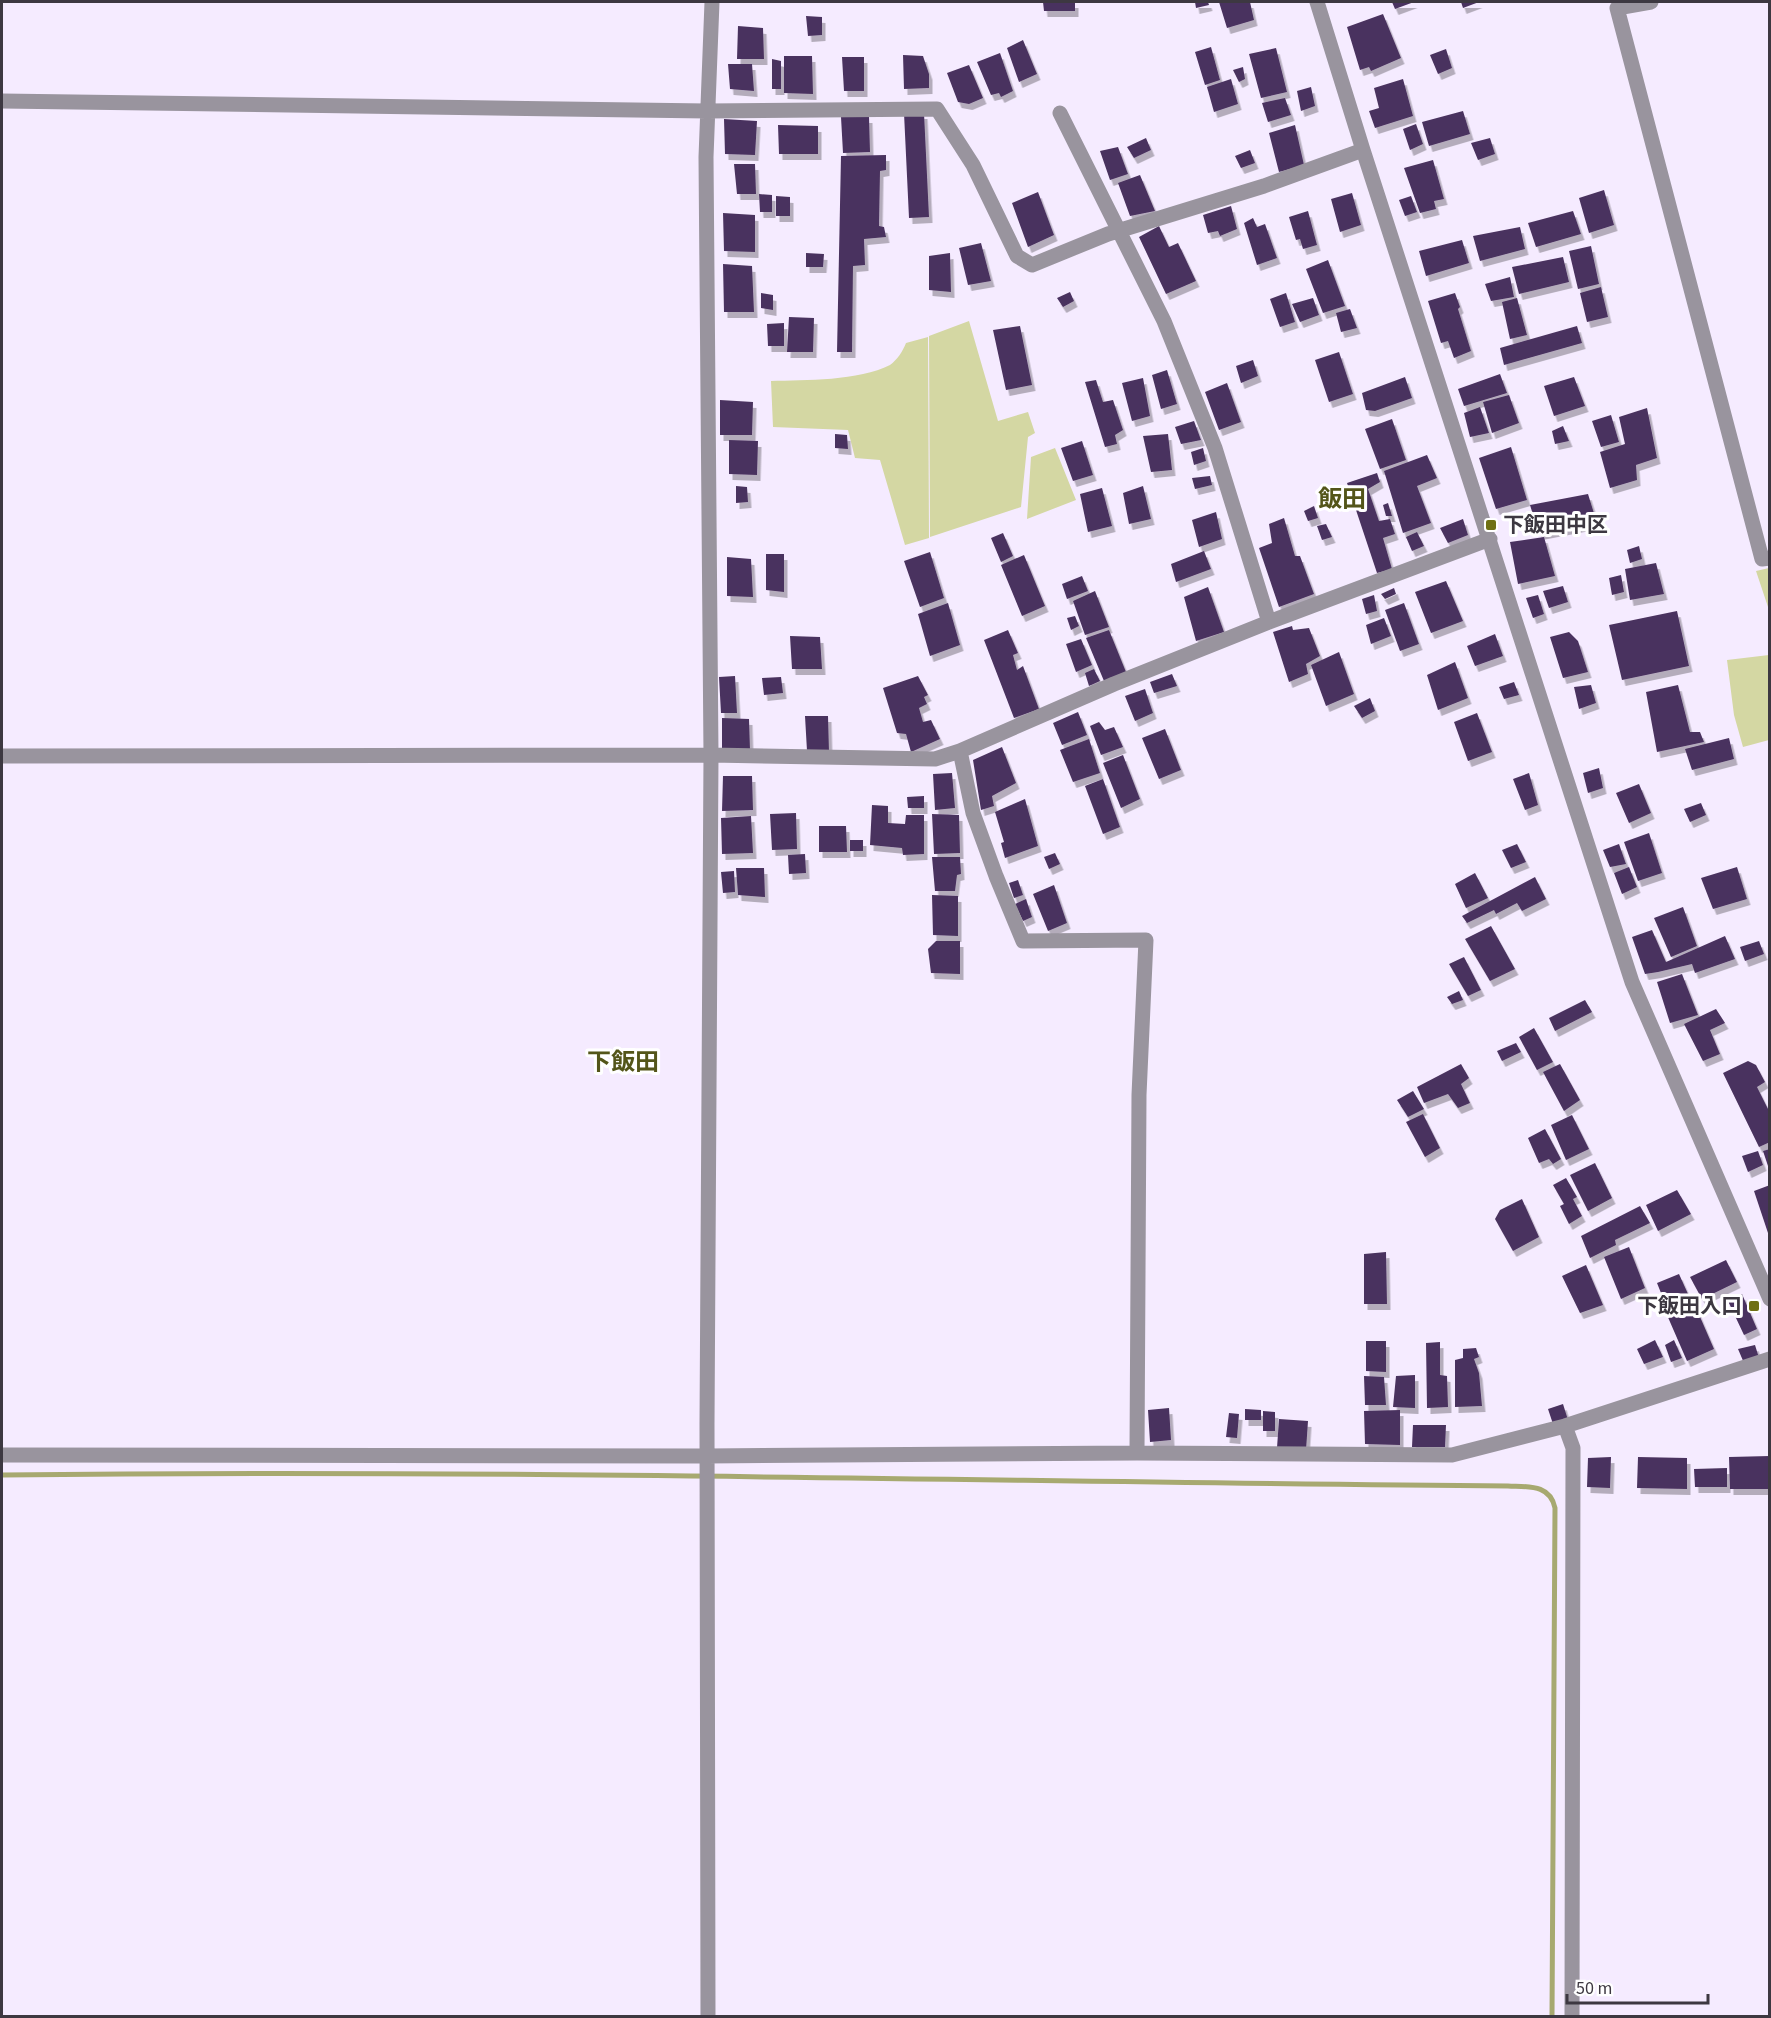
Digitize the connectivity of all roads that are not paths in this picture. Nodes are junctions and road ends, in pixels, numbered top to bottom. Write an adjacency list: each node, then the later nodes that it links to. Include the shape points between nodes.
1 (712, 2): 5 (street)
2 (1317, 2): 7 (street)
3 (1651, 2): 10 (street, via 1617,8 1762,559)
4 (2, 101): 5 (street)
5 (707, 111): 8 (street, via 937,109 973,165 1017,256 1032,265); 13 (street)
6 (1060, 112): 8 (street)
7 (1363, 150): 8 (street, via 1264,186); 9 (street)
8 (1119, 230): 11 (street, via 1164,321 1215,448)
9 (1490, 539): 11 (street); 15 (street, via 1632,982)
10 (1770, 558)
11 (1269, 622): 12 (street)
12 (960, 752): 13 (street, via 935,759); 18 (street, via 973,813 1023,941 1146,940 1140,1095)
13 (711, 755): 14 (street); 20 (street)
14 (2, 756)
15 (1770, 1299)
16 (1770, 1359): 17 (street)
17 (1565, 1426): 18 (street, via 1452,1455); 22 (street, via 1573,1448)
18 (1137, 1454): 20 (street)
19 (2, 1455): 20 (street)
20 (707, 1460): 21 (street)
21 (708, 2016)
22 (1572, 2016)

